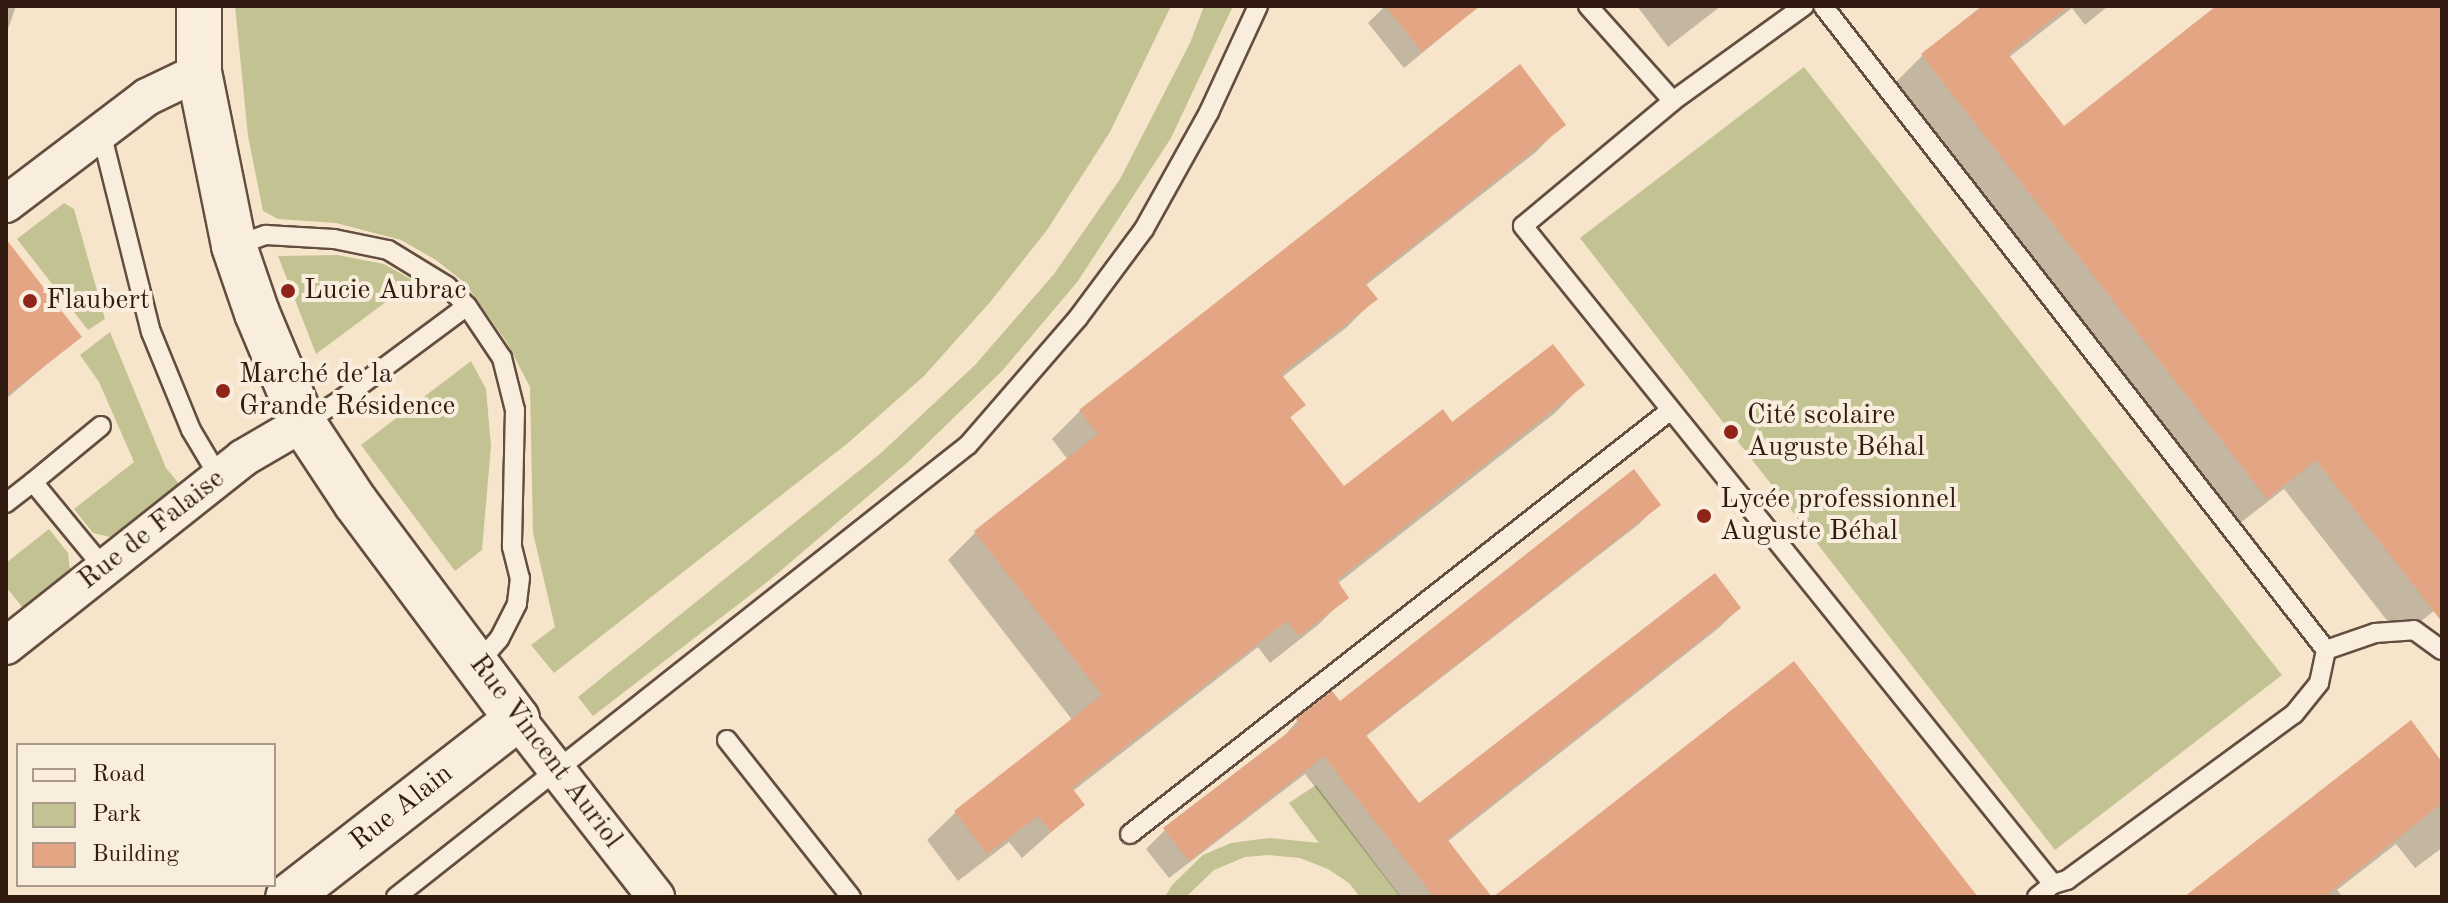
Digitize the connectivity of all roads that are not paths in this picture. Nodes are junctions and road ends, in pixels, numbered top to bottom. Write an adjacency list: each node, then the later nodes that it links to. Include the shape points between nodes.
1 (199, 6): 6 (street, Rue Vincent Auriol)
2 (1258, 6): 25 (lane, via 1209,112 1144,229 1078,318 968,445)
3 (1588, 6): 7 (lane)
4 (1804, 6): 7 (lane)
5 (1823, 6): 20 (lane)
6 (199, 72): 8 (street, via 147,97); 10 (street, Rue Vincent Auriol)
7 (1673, 101): 12 (lane, via 1523,226)
8 (101, 132): 9 (street); 15 (lane, via 151,332 191,430)
9 (6, 204)
10 (234, 246): 11 (lane, via 266,235 334,239 388,250 418,265); 13 (street, Rue Vincent Auriol)
11 (467, 306): 13 (lane); 22 (lane, via 502,358 515,410 512,547 520,578 517,604 499,639)
12 (1671, 410): 26 (lane); 27 (lane)
13 (303, 423): 15 (street, Rue de Falaise); 22 (street, Rue Vincent Auriol, via 356,503)
14 (101, 426): 16 (lane)
15 (219, 477): 18 (street, Rue de Falaise)
16 (33, 482): 17 (lane); 18 (lane)
17 (6, 503)
18 (104, 568): 19 (street, Rue de Falaise)
19 (6, 646)
20 (2326, 650): 21 (lane, via 2375,633 2414,630); 27 (lane, via 2319,683 2294,714 2067,880)
21 (2442, 650)
22 (478, 663): 23 (street, Rue Vincent Auriol)
23 (517, 719): 25 (street, Rue Vincent Auriol); 28 (street, Rue Alain)
24 (727, 740): 31 (lane)
25 (558, 771): 29 (lane); 30 (street, Rue Vincent Auriol)
26 (1130, 834)
27 (2053, 884): 32 (lane)
28 (288, 897)
29 (396, 897)
30 (656, 897)
31 (851, 897)
32 (2037, 897)

